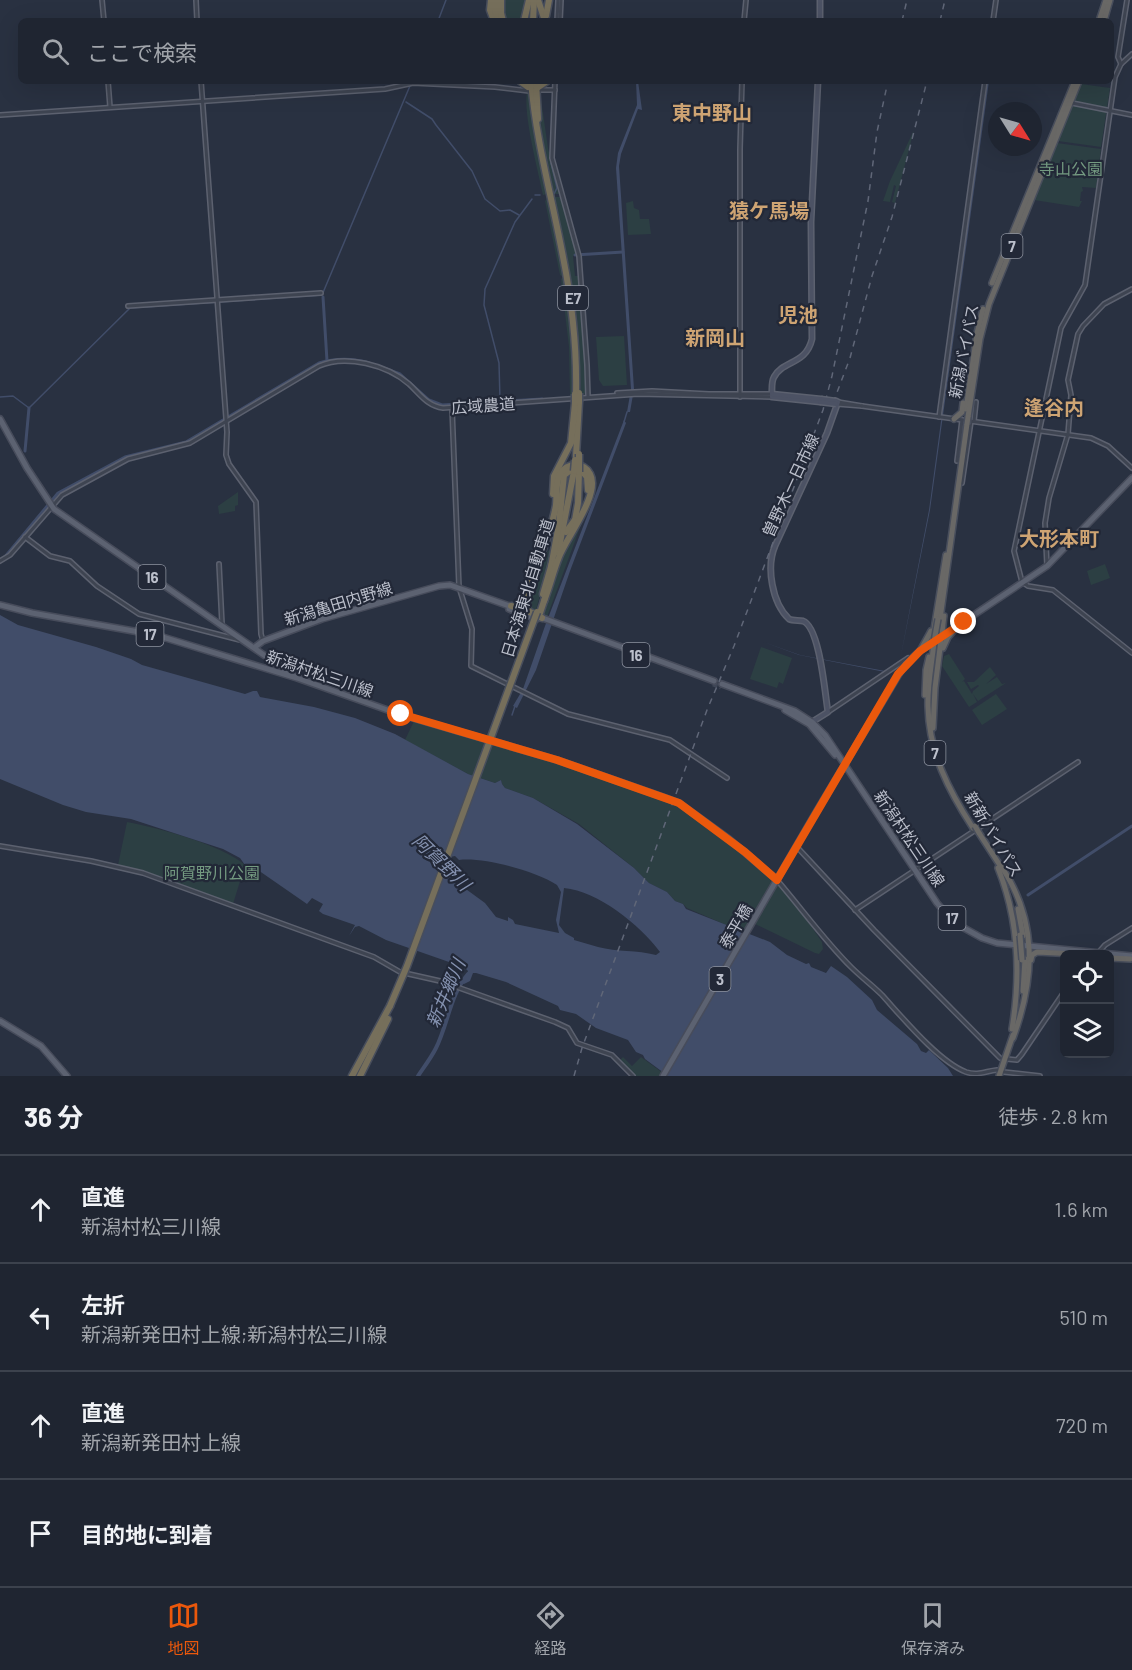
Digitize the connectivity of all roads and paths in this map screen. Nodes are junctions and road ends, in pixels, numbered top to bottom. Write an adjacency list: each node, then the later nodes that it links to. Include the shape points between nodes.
1 (103, 0): 13 (street)
2 (196, 0): 14 (street)
3 (493, 0): 15 (highway); 16 (highway)
4 (501, 0): 17 (highway)
5 (533, 0): 18 (highway); 19 (highway); 20 (highway)
6 (550, 0): 20 (highway)
7 (560, 0): 21 (street)
8 (746, 0): 22 (street)
9 (820, 0): 23 (main road)
10 (996, 0): 24 (street)
11 (1107, 0): 25 (highway)
12 (1127, 0): 27 (street, via 1118,57)
13 (105, 18)
14 (197, 18)
15 (493, 18)
16 (499, 18)
17 (501, 18)
18 (525, 18)
19 (532, 18)
20 (546, 18)
21 (559, 18)
22 (744, 18)
23 (820, 18)
24 (993, 18)
25 (1102, 18)
26 (1132, 54): 27 (street)
27 (1121, 64): 37 (street)
28 (109, 84): 43 (street)
29 (201, 84): 41 (street)
30 (406, 84): 41 (street, via 385,89)
31 (433, 84): 39 (street)
32 (556, 84): 40 (street)
33 (742, 84): 52 (street)
34 (818, 84): 53 (main road, via 811,216 812,339 802,357 775,374)
35 (985, 84): 59 (street)
36 (1076, 84): 62 (highway, 新潟バイパス / 7, via 996,273 979,336)
37 (1114, 84)
38 (1114, 84): 44 (street)
39 (533, 85): 40 (street); 47 (highway, 日本海東北自動車道 / E7); 47 (highway, 日本海東北自動車道 / E7)
40 (555, 90): 54 (street, via 552,158 579,256)
41 (203, 102): 43 (street); 50 (street)
42 (1072, 103): 44 (street)
43 (111, 107): 46 (street)
44 (1110, 110): 45 (street); 64 (street, via 1085,285 1062,324)
45 (1132, 114)
46 (0, 115)
47 (550, 189): 57 (highway, 日本海東北自動車道 / E7, bridge, via 573,295)
48 (1132, 289): 65 (street, via 1106,302 1078,334 1068,380)
49 (321, 293): 50 (street)
50 (217, 301): 51 (street); 63 (street)
51 (128, 306)
52 (740, 395): 53 (street, 広域農道); 54 (street, 広域農道, via 629,393)
53 (772, 395): 56 (main road, bridge)
54 (588, 397): 58 (street, 広域農道)
55 (976, 402): 62 (street)
56 (837, 403): 59 (street); 107 (main road, 曽野木一日市線, via 775,546 771,567 782,612 789,619 804,621 817,642)
57 (577, 404): 68 (highway, 日本海東北自動車道 / E7, bridge); 72 (highway, via 571,443 553,480)
58 (452, 408): 63 (street, 広域農道, via 434,406 392,372 360,363 336,362 319,366); 83 (street)
59 (942, 417): 61 (street)
60 (0, 419): 71 (main road, 16)
61 (954, 419): 62 (highway)
62 (967, 419): 64 (street); 66 (street); 70 (street); 77 (highway, 新潟バイパス / 7)
63 (225, 422): 71 (street, 広域農道, via 186,444 126,460 62,495); 96 (street, via 225,455 256,502)
64 (1040, 430): 65 (street); 82 (street, via 1014,551)
65 (1068, 434): 67 (street, via 1098,440); 80 (street, via 1047,510)
66 (957, 461)
67 (1132, 468)
68 (574, 472): 73 (highway, via 578,503); 81 (highway, 日本海東北自動車道 / E7); 84 (highway, 日本海東北自動車道 / E7, via 563,533)
69 (1132, 478): 80 (main road, 3)
70 (962, 483)
71 (52, 506): 75 (street, 広域農道); 92 (main road, 16)
72 (553, 515): 84 (highway, via 561,472 573,465 585,468 592,479 590,494 560,554); 85 (highway)
73 (575, 520): 74 (highway); 81 (highway, via 588,485 585,474 574,469 562,481 561,513)
74 (566, 532)
75 (25, 537): 78 (street, 広域農道); 95 (street, via 50,556 69,561 97,586 140,614)
76 (553, 543): 85 (highway, via 543,554)
77 (947, 556): 88 (highway); 91 (highway, 新潟バイパス / 7)
78 (0, 561)
79 (219, 564): 92 (street)
80 (1047, 566): 82 (main road, 3)
81 (551, 567): 90 (highway, 日本海東北自動車道 / E7)
82 (1022, 582): 93 (main road, 3); 100 (street, via 1053,590)
83 (459, 589): 87 (main road, 新潟亀田内野線 / 16); 89 (main road, 新潟亀田内野線 / 16); 96 (main road, 新潟亀田内野線 / 16, via 450,585 430,588); 113 (street, via 472,629 471,666 568,714 670,740)
84 (544, 600): 90 (highway, 日本海東北自動車道 / E7)
85 (526, 603): 87 (highway, via 522,607); 89 (highway); 90 (highway, via 528,611)
86 (0, 605): 104 (main road, 新潟村松三川線 / 17, via 156,635)
87 (511, 606): 89 (main road, 新潟亀田内野線 / 16)
88 (945, 606): 94 (highway, via 944,626); 97 (highway)
89 (523, 612): 90 (main road, 新潟亀田内野線 / 16)
90 (542, 617): 105 (main road, 新潟亀田内野線 / 16); 136 (highway, 日本海東北自動車道 / E7, bridge)
91 (937, 620): 97 (highway, 新潟バイパス / 7, bridge); 99 (highway)
92 (222, 624): 95 (main road, 16)
93 (959, 625): 94 (main road, 3); 101 (highway, via 945,641)
94 (952, 630): 97 (main road, 3)
95 (243, 639): 98 (main road, 16)
96 (264, 641): 98 (main road, 新潟亀田内野線 / 16)
97 (936, 641): 99 (main road, 3); 101 (highway); 103 (highway, 新新バイパス / 7); 110 (highway, via 925,682 927,723)
98 (255, 647): 104 (main road, 16)
99 (920, 651): 102 (main road, 3)
100 (1132, 653)
101 (940, 655): 109 (highway)
102 (914, 656): 107 (street); 112 (main road, 3, via 898,674)
103 (932, 669): 109 (highway, 新新バイパス / 7); 110 (highway, 新新バイパス / 7, via 928,706)
104 (297, 678): 119 (main road, 新潟村松三川線 / 17, via 679,803)
105 (713, 683)
106 (722, 686): 108 (main road)
107 (828, 712): 108 (main road)
108 (810, 723): 112 (main road)
109 (933, 731): 114 (highway, 新新バイパス / 7, via 945,775)
110 (933, 744): 114 (highway, 新新バイパス / 7, via 950,792)
111 (1078, 762): 118 (street)
112 (844, 766): 116 (main road, 3); 118 (main road, 新潟村松三川線 / 17)
113 (727, 778)
114 (976, 830): 117 (highway, 新新バイパス / 7)
115 (0, 846): 147 (street, via 143,873 374,957 400,972 440,981 540,1016 568,1028 577,1043 612,1055)
116 (797, 846): 119 (main road, 3); 120 (street)
117 (999, 867): 121 (highway, via 1012,886); 123 (highway, via 1012,911); 133 (highway, 新新バイパス / 7, bridge, via 1022,935)
118 (914, 871): 120 (street); 123 (main road, 新潟村松三川線 / 17, via 949,920 981,940)
119 (777, 881): 142 (street, via 853,968 947,1060 969,1072); 148 (main road, 泰平橋 / 3)
120 (855, 910): 140 (street)
121 (1027, 927): 124 (highway); 125 (main road, via 1033,944)
122 (1132, 927): 127 (street)
123 (1016, 947): 124 (main road, 新潟村松三川線 / 17); 138 (highway, via 1017,992)
124 (1030, 948): 125 (main road, 新潟村松三川線 / 17); 128 (main road, 新潟村松三川線 / 17); 134 (highway)
125 (1052, 949): 126 (main road, 新潟村松三川線 / 17)
126 (1064, 950)
127 (1101, 950)
128 (1060, 951)
129 (1060, 953): 134 (highway, via 1037,952 1031,956)
130 (1114, 955): 132 (main road, 新潟村松三川線 / 17)
131 (1114, 957): 132 (highway)
132 (1131, 958)
133 (1024, 959): 138 (highway, 新新バイパス / 7); 139 (highway, 新新バイパス / 7, via 1023,994)
134 (1030, 967): 139 (highway)
135 (1060, 999): 141 (street, via 1017,1060)
136 (388, 1014): 144 (highway); 145 (highway, 日本海東北自動車道 / E7); 146 (highway)
137 (0, 1021): 143 (main road, via 41,1046)
138 (1012, 1029): 142 (highway, 新新バイパス / 7)
139 (1013, 1038): 142 (highway, 新新バイパス / 7)
140 (1000, 1058)
141 (1007, 1059)
142 (999, 1073): 149 (street)
143 (67, 1076)
144 (347, 1076)
145 (354, 1076)
146 (360, 1076)
147 (633, 1076)
148 (663, 1076)
149 (1040, 1076)

